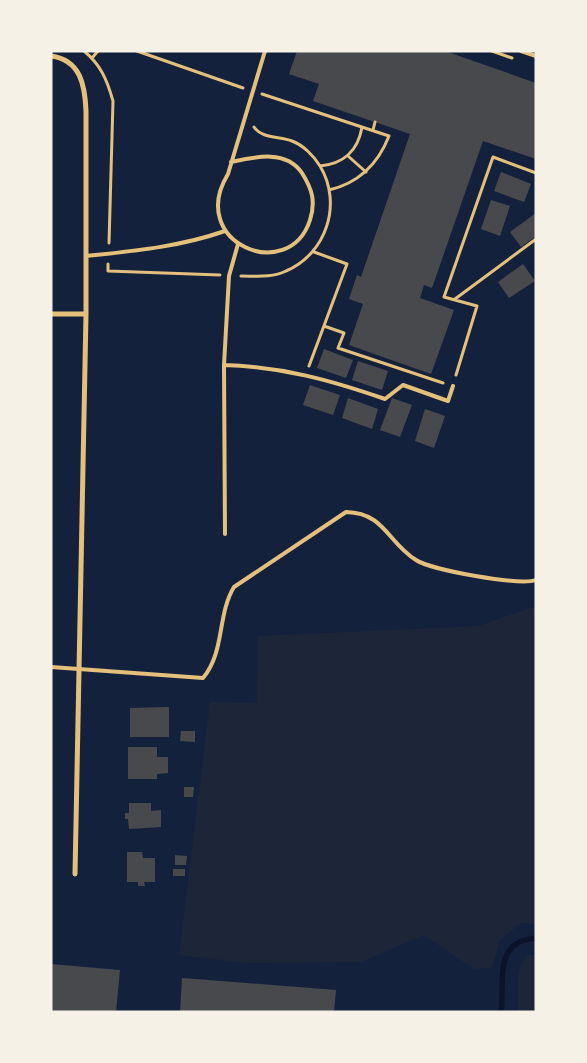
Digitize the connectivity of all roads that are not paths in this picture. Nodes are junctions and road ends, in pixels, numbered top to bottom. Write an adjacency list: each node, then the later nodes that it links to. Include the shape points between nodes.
1 (265, 51): 5 (lane)
2 (522, 51): 4 (lane)
3 (51, 56): 8 (street, via 64,60 76,69 83,80)
4 (536, 56)
5 (231, 162): 6 (lane, via 217,200 218,217); 7 (lane, via 260,156 283,159 300,170 314,199 307,228 290,246 267,253 252,251)
6 (224, 231): 7 (lane); 8 (lane, via 170,246)
7 (238, 244): 11 (lane, via 229,276)
8 (86, 256): 10 (street)
9 (51, 314): 10 (street)
10 (86, 314): 16 (street)
11 (224, 365): 12 (lane, via 263,366 307,374 386,399 403,385 448,401); 13 (lane)
12 (453, 386)
13 (225, 534)
14 (536, 580): 16 (lane, via 515,582 432,567 416,561 368,515 346,512 234,587 226,601 210,670 202,678)
15 (51, 667): 16 (lane)
16 (77, 670): 17 (street)
17 (74, 874)

